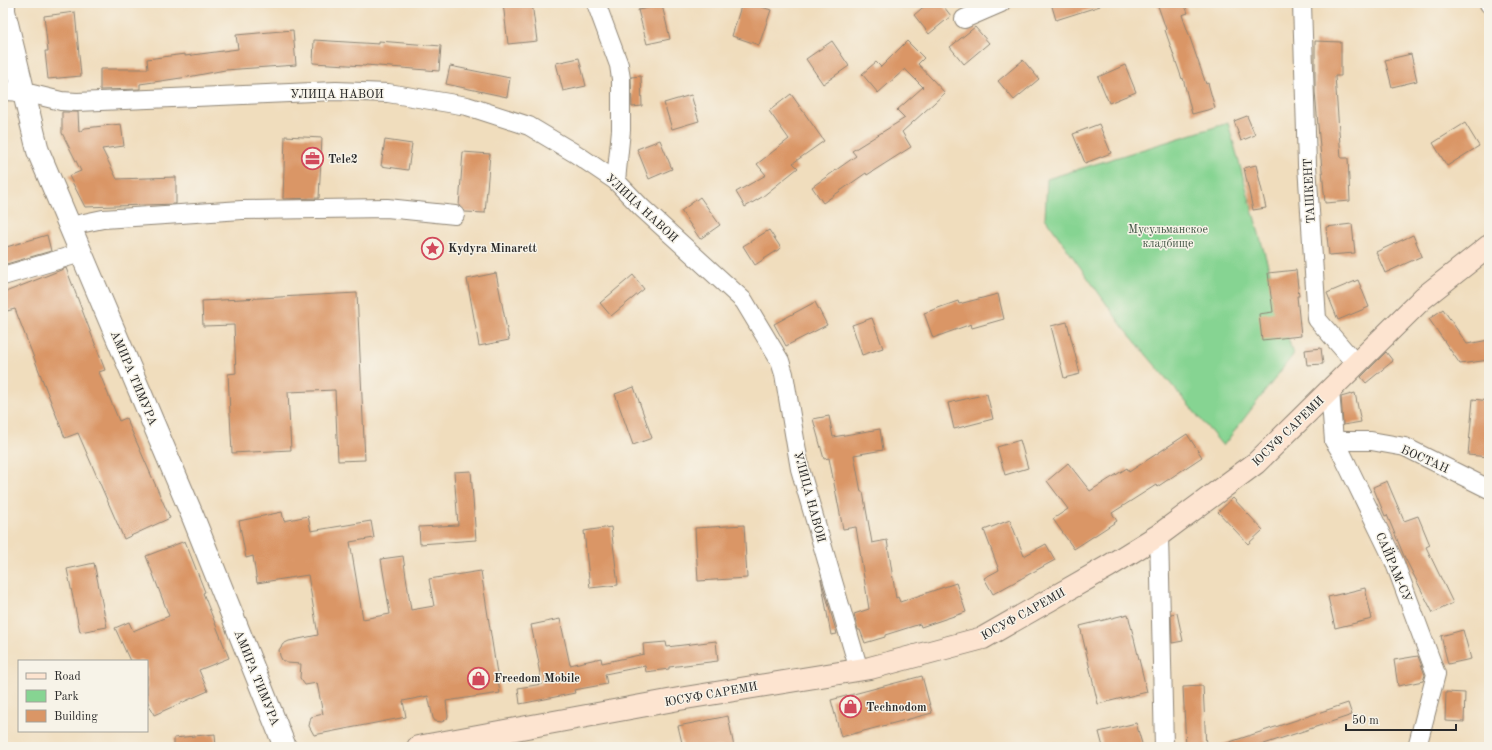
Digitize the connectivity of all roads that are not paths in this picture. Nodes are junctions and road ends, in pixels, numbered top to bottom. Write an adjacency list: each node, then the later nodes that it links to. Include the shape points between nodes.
1 (4, 3): 6 (street, АМИРА ТИМУРА)
2 (596, 3): 7 (street, via 619,65 621,79 621,130)
3 (1001, 3): 5 (street)
4 (1302, 3): 13 (street, ТАШКЕНТ, via 1307,165 1317,320)
5 (964, 18)
6 (13, 92): 7 (street, УЛИЦА НАВОИ, via 77,102 336,91 388,93 467,106 529,126); 9 (street, АМИРА ТИМУРА)
7 (616, 181): 18 (street, УЛИЦА НАВОИ, via 744,301 780,361 800,469)
8 (455, 215): 9 (street, via 387,208 242,210 104,219)
9 (70, 226): 11 (street, АМИРА ТИМУРА)
10 (1489, 246): 13 (main road, ЮСУФ САРЕМИ, via 1424,298)
11 (81, 253): 12 (street); 19 (street, АМИРА ТИМУРА, via 193,517)
12 (3, 276)
13 (1356, 364): 14 (main road, ЮСУФ САРЕМИ)
14 (1330, 390): 15 (street, САЙРАМ-СУ); 17 (main road, ЮСУФ САРЕМИ, via 1256,463)
15 (1334, 441): 16 (street, БОСТАН, via 1371,442 1405,447); 22 (street, САЙРАМ-СУ, via 1394,562 1436,674)
16 (1489, 489)
17 (1159, 535): 18 (main road, ЮСУФ САРЕМИ, via 983,638); 21 (street)
18 (859, 670): 20 (main road, ЮСУФ САРЕМИ, via 679,699)
19 (285, 747)
20 (418, 747)
21 (1164, 747)
22 (1417, 747)

